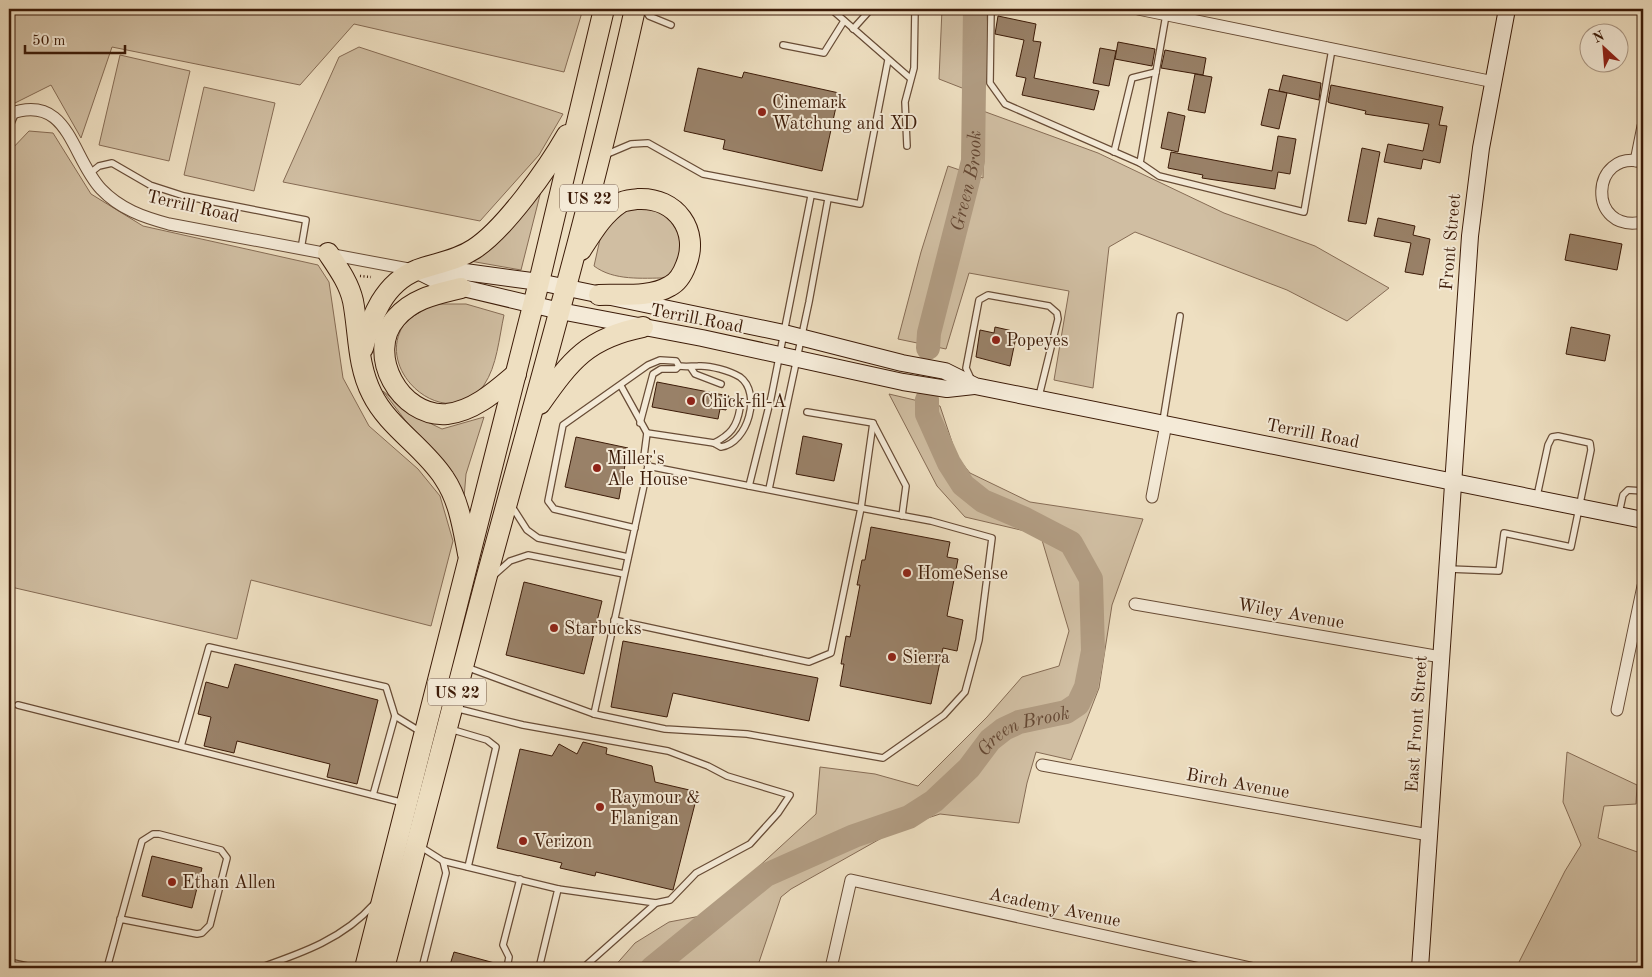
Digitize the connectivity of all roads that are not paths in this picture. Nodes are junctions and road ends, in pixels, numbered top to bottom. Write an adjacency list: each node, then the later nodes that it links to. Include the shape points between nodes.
1 (604, 9): 21 (highway, US 22)
2 (635, 9): 26 (highway, US 22)
3 (645, 9): 12 (lane, via 649,16)
4 (831, 9): 11 (lane)
5 (871, 9): 13 (lane)
6 (915, 9): 18 (lane, via 914,68)
7 (991, 9): 25 (lane, via 990,83 1005,104)
8 (1138, 9): 10 (street)
9 (1507, 9): 19 (street, Front Street)
10 (1166, 14): 15 (street); 17 (lane)
11 (844, 21): 13 (lane); 14 (lane, via 824,52)
12 (671, 24)
13 (853, 29): 16 (lane)
14 (783, 45)
15 (1332, 49): 19 (street); 28 (lane, via 1304,212 1159,176)
16 (888, 60): 18 (lane); 31 (lane, via 860,204)
17 (1156, 72): 25 (lane, via 1132,78); 28 (lane)
18 (910, 78): 24 (lane, via 905,102)
19 (1494, 82): 66 (street, Front Street, via 1473,205)
20 (12, 113): 23 (lane); 29 (street, Terrill Road, via 45,111 56,117 65,127)
21 (578, 114): 36 (highway, via 541,176 483,242 454,259); 37 (highway, US 22)
22 (1643, 126): 27 (street)
23 (9, 128)
24 (907, 146)
25 (1114, 152): 28 (lane)
26 (599, 158): 30 (lane, via 631,144 648,143 703,174); 35 (highway, US 22)
27 (1640, 161): 32 (street, via 1619,163 1610,169 1602,183 1601,193 1603,203 1615,218 1634,224)
28 (1140, 163)
29 (89, 174): 33 (street, Terrill Road, via 108,196 142,216); 33 (lane, via 99,166 112,163 150,185 184,196 306,220)
30 (811, 196): 31 (lane); 45 (lane)
31 (828, 199): 46 (lane)
32 (1643, 222)
33 (301, 249): 34 (street, Terrill Road)
34 (328, 253): 36 (street, Terrill Road); 49 (highway, via 344,278 353,301)
35 (574, 260): 38 (highway, US 22); 40 (highway, via 609,212 622,201 645,199 665,203 684,219 691,249 685,269 674,284 653,293)
36 (416, 270): 37 (street, Terrill Road, via 443,269); 39 (street, Terrill Road); 49 (highway, via 392,287 378,305 370,321)
37 (539, 282): 38 (street, Terrill Road); 41 (highway, US 22)
38 (566, 287): 40 (street, Terrill Road); 42 (highway, US 22)
39 (461, 288): 41 (street, Terrill Road); 52 (highway, via 428,296 405,309 390,325 384,349 396,388 418,408 446,414 478,402)
40 (599, 295): 45 (street, Terrill Road)
41 (533, 304): 42 (street, Terrill Road); 52 (highway, US 22)
42 (560, 311): 44 (street, Terrill Road); 59 (highway, US 22)
43 (1180, 316): 62 (lane)
44 (642, 327): 47 (street, Terrill Road); 59 (highway, via 615,333 578,355)
45 (784, 333): 46 (street, Terrill Road); 47 (lane)
46 (802, 338): 48 (lane); 55 (street, Terrill Road, via 945,371)
47 (779, 355): 48 (street, Terrill Road); 67 (lane)
48 (796, 359): 55 (street, Terrill Road, via 947,389); 68 (lane)
49 (360, 360): 80 (highway, via 371,393 381,409 444,477 454,495)
50 (679, 366): 51 (lane); 54 (lane, via 676,361 660,360); 60 (lane, via 653,374)
51 (691, 368): 53 (lane, via 695,374); 64 (lane, via 698,366 735,374 743,380 749,395 745,431 733,443 721,446)
52 (516, 374): 80 (highway, US 22)
53 (721, 384)
54 (621, 386): 60 (lane); 78 (lane, via 563,425 548,501 554,509)
55 (975, 386): 56 (street, Terrill Road); 56 (lane, via 966,368 978,300 988,295 1054,310 1058,319)
56 (1038, 398): 62 (street, Terrill Road)
57 (740, 408): 64 (lane, via 732,432)
58 (807, 412): 61 (lane)
59 (532, 416): 72 (highway, US 22)
60 (640, 423): 63 (lane)
61 (873, 423): 73 (lane); 76 (lane, via 906,486)
62 (1164, 424): 66 (street, Terrill Road); 70 (street)
63 (647, 433): 64 (lane); 65 (lane, via 644,456)
64 (714, 443)
65 (648, 466): 67 (lane); 78 (lane)
66 (1453, 482): 71 (street, Terrill Road); 81 (street, East Front Street)
67 (748, 486): 68 (lane)
68 (769, 489): 73 (lane)
69 (1643, 491): 75 (lane, via 1628,490)
70 (1152, 497)
71 (1536, 499): 74 (street, Terrill Road); 74 (lane, via 1550,439 1554,436 1586,441 1591,450)
72 (508, 500): 79 (lane, via 527,530 538,538); 83 (highway, US 22)
73 (861, 508): 76 (lane); 86 (lane, via 831,653 809,662)
74 (1580, 508): 75 (street, Terrill Road); 81 (lane, via 1571,547 1504,533 1499,571)
75 (1618, 515): 77 (street, Terrill Road)
76 (902, 516): 92 (lane, via 992,538 979,640 965,692 944,715 883,758 748,734 666,729)
77 (1643, 520)
78 (634, 528): 79 (lane)
79 (628, 557): 82 (lane)
80 (469, 558): 95 (highway, US 22)
81 (1447, 569): 87 (street, East Front Street)
82 (624, 574): 83 (lane, via 528,555 510,561); 86 (lane)
83 (485, 582): 88 (highway, US 22)
84 (1643, 586): 91 (street)
85 (1135, 604): 87 (street, Wiley Avenue)
86 (614, 620): 92 (lane)
87 (1441, 657): 100 (street, East Front Street)
88 (464, 666): 90 (highway, US 22); 92 (lane)
89 (18, 705): 96 (lane)
90 (453, 708): 94 (highway, US 22); 107 (lane, via 523,726 668,751 727,776 790,795 750,844 696,873 670,900)
91 (1617, 710)
92 (594, 714)
93 (395, 716): 95 (lane); 96 (lane, via 386,687 209,647); 98 (lane)
94 (448, 729): 101 (highway, US 22); 103 (lane, via 487,740 496,747)
95 (424, 733): 99 (highway, US 22)
96 (180, 746): 98 (lane)
97 (1042, 766): 100 (street, Birch Avenue)
98 (373, 795): 99 (lane)
99 (407, 804): 106 (highway, US 22)
100 (1429, 835): 121 (street, East Front Street)
101 (417, 844): 102 (lane); 114 (highway, US 22)
102 (443, 861): 103 (lane); 115 (lane, via 446,873)
103 (468, 867): 104 (lane)
104 (520, 879): 105 (lane); 116 (lane, via 503,945 509,957)
105 (558, 888): 107 (lane); 117 (lane)
106 (385, 891): 112 (lane, via 343,933 316,947); 113 (highway, US 22)
107 (656, 903): 118 (lane)
108 (120, 919): 108 (lane, via 142,841 152,834 225,853 227,858 210,925 202,933); 111 (lane)
109 (9, 962): 110 (lane)
110 (36, 968)
111 (107, 968)
112 (258, 968)
113 (365, 968)
114 (384, 968)
115 (422, 968)
116 (507, 968)
117 (539, 968)
118 (582, 968)
119 (831, 968): 120 (street, Academy Avenue, via 851,880)
120 (1251, 968)
121 (1420, 968)

